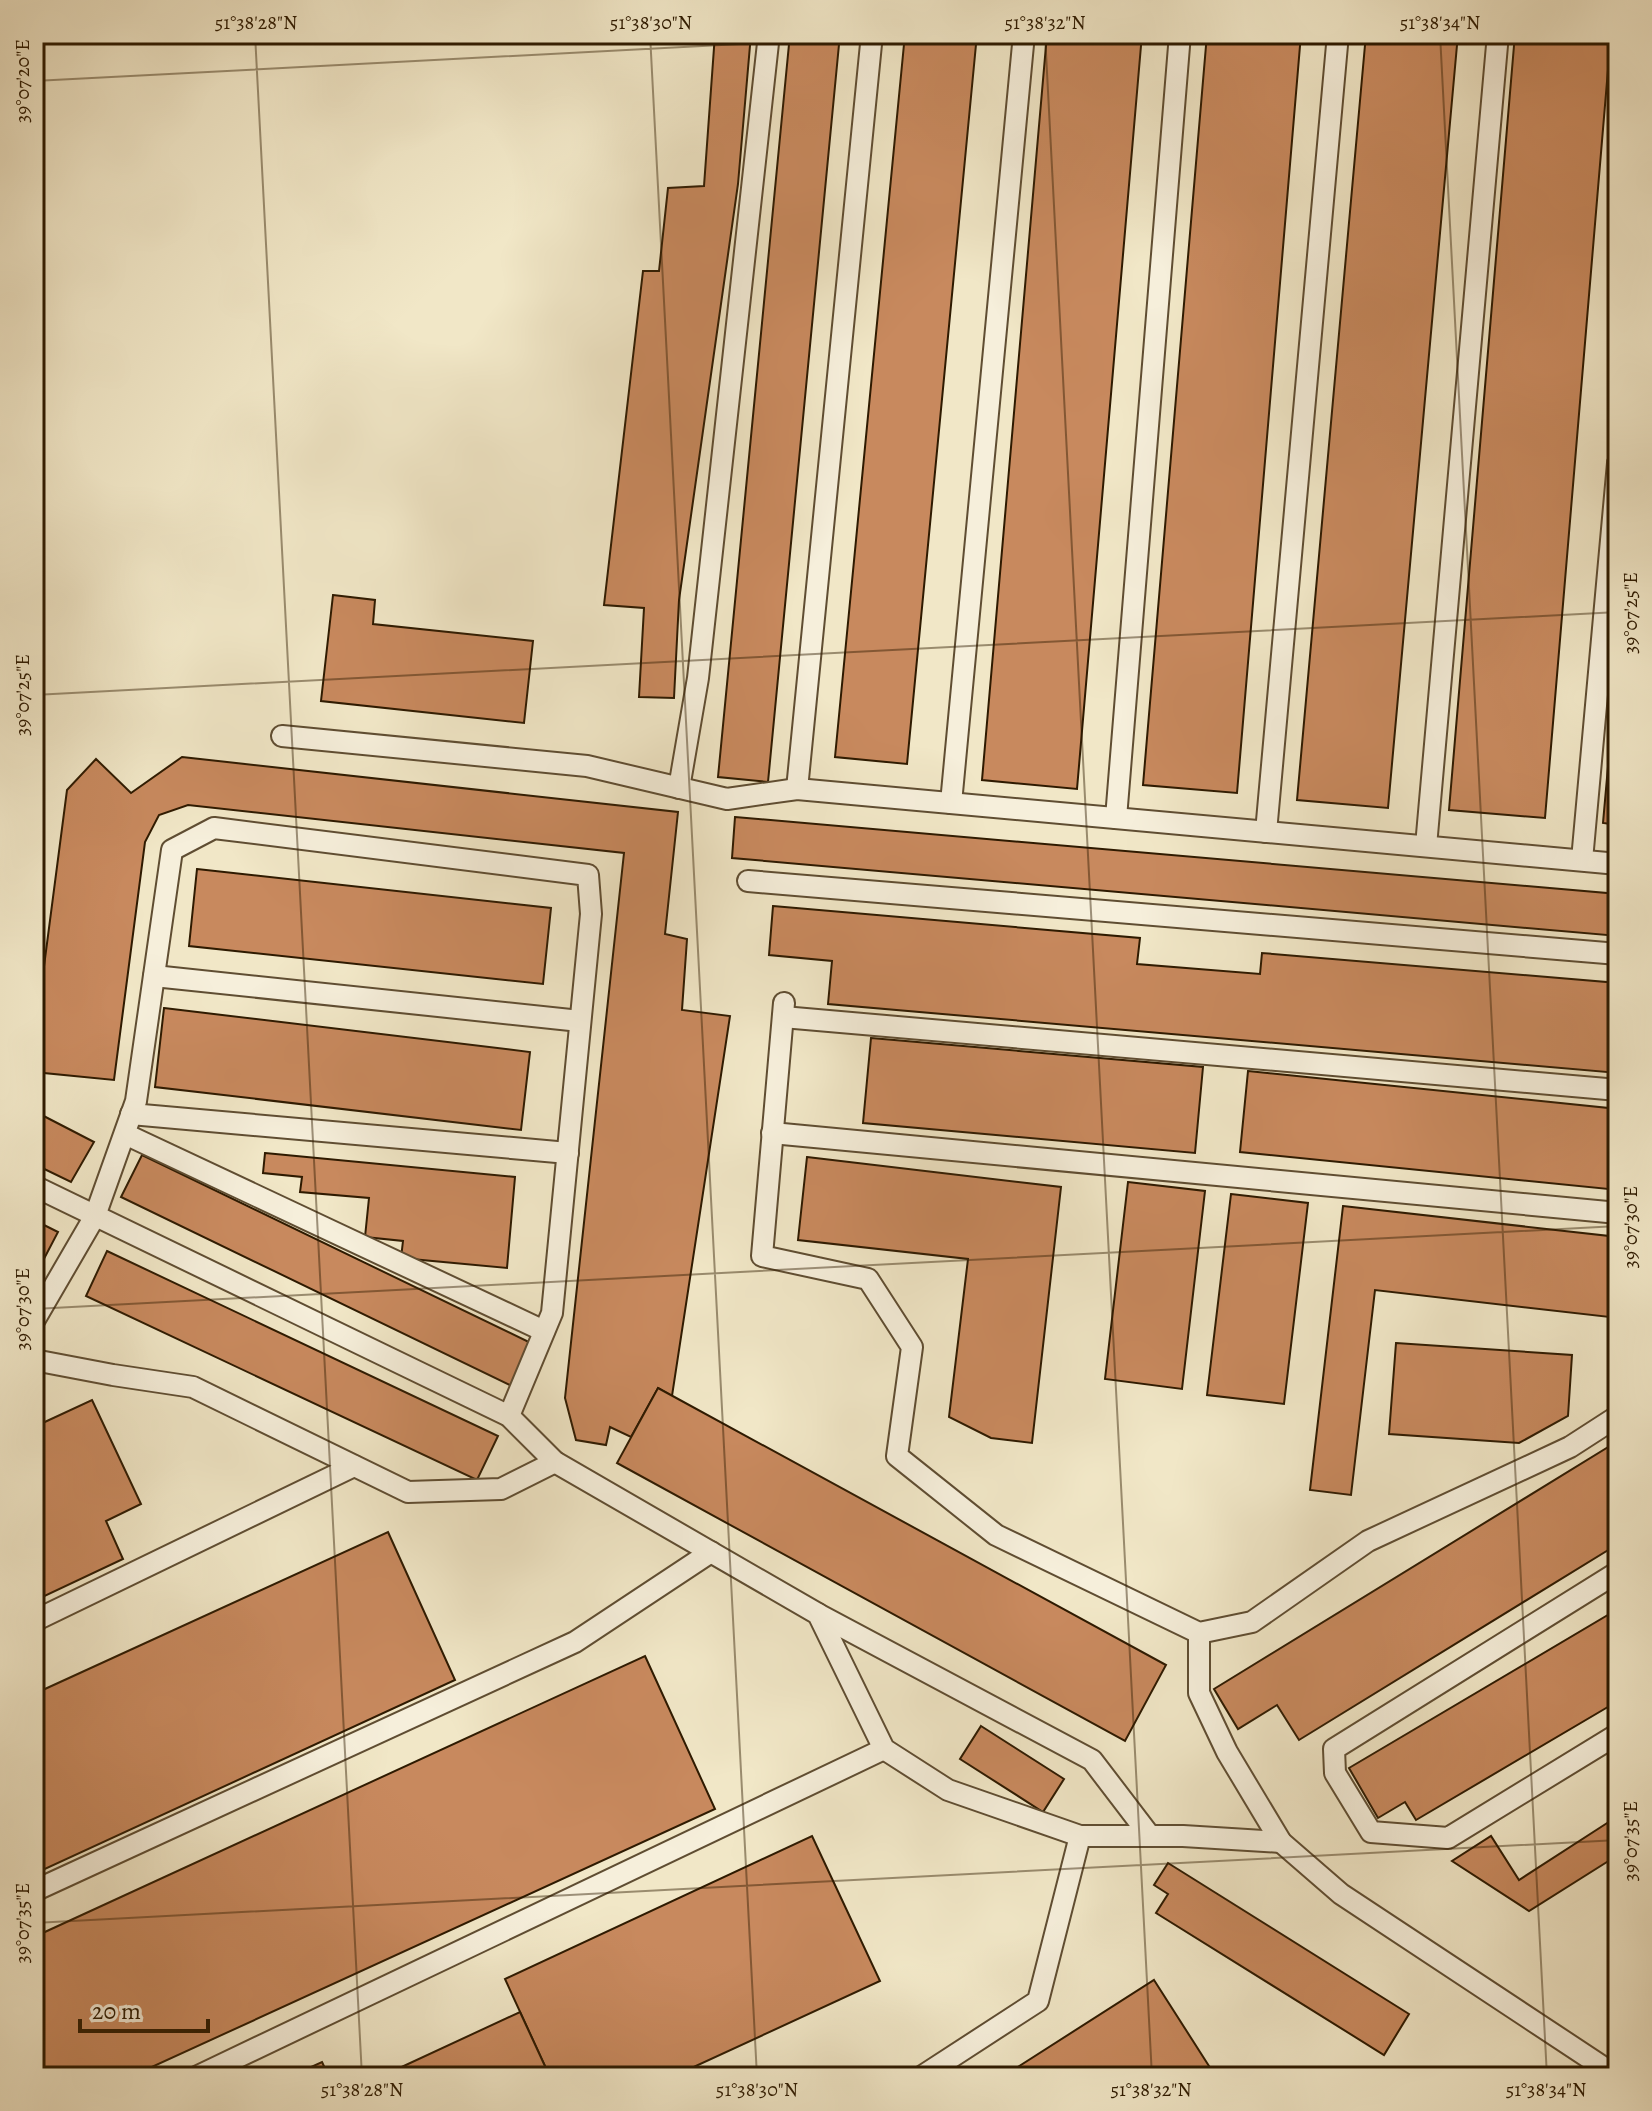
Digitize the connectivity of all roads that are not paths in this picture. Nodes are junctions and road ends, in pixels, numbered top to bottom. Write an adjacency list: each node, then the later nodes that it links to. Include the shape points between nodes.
1 (769, 34): 9 (lane, via 698,678)
2 (872, 34): 10 (lane)
3 (1024, 34): 11 (lane)
4 (1180, 34): 12 (lane)
5 (1338, 34): 13 (lane)
6 (1498, 34): 14 (lane)
7 (1618, 463): 15 (lane)
8 (282, 736): 9 (lane, via 587,766)
9 (679, 788): 10 (lane, via 727,799)
10 (797, 789): 11 (lane)
11 (951, 803): 12 (lane)
12 (1116, 818): 13 (lane)
13 (1266, 832): 14 (lane)
14 (1426, 846): 15 (lane)
15 (1582, 860): 16 (lane)
16 (1618, 864)
17 (748, 881): 18 (lane)
18 (1618, 954)
19 (154, 976): 20 (lane); 20 (lane, via 172,850 214,828 588,875 591,914); 22 (lane)
20 (580, 1021): 24 (lane)
21 (1618, 1090): 23 (lane, via 784,1010)
22 (128, 1124): 24 (lane); 27 (lane); 29 (lane)
23 (772, 1133): 26 (lane); 39 (lane, via 762,1256 868,1279 912,1347 897,1456 996,1535)
24 (568, 1153): 29 (lane, via 552,1313)
25 (34, 1186): 27 (lane)
26 (1618, 1213)
27 (95, 1216): 28 (lane); 31 (lane)
28 (34, 1321)
29 (544, 1331): 31 (lane)
30 (34, 1360): 34 (lane, via 193,1387)
31 (509, 1416): 33 (lane)
32 (1618, 1416): 39 (lane, via 1570,1447 1368,1541 1252,1622)
33 (555, 1462): 34 (lane, via 501,1489 408,1492); 35 (lane)
34 (354, 1466): 38 (lane)
35 (711, 1552): 37 (lane); 45 (lane, via 575,1642)
36 (1618, 1572): 40 (lane, via 1334,1749 1335,1773 1371,1832 1448,1838)
37 (818, 1614): 41 (lane); 43 (lane, via 1092,1760)
38 (34, 1621)
39 (1199, 1633): 44 (lane, via 1199,1693)
40 (1618, 1734)
41 (884, 1749): 42 (lane, via 948,1790); 46 (lane)
42 (1080, 1836): 43 (lane); 47 (lane, via 1038,2001)
43 (1150, 1836): 44 (lane)
44 (1281, 1842): 48 (lane, via 1341,1894)
45 (34, 1891)
46 (196, 2077)
47 (921, 2077)
48 (1618, 2077)

